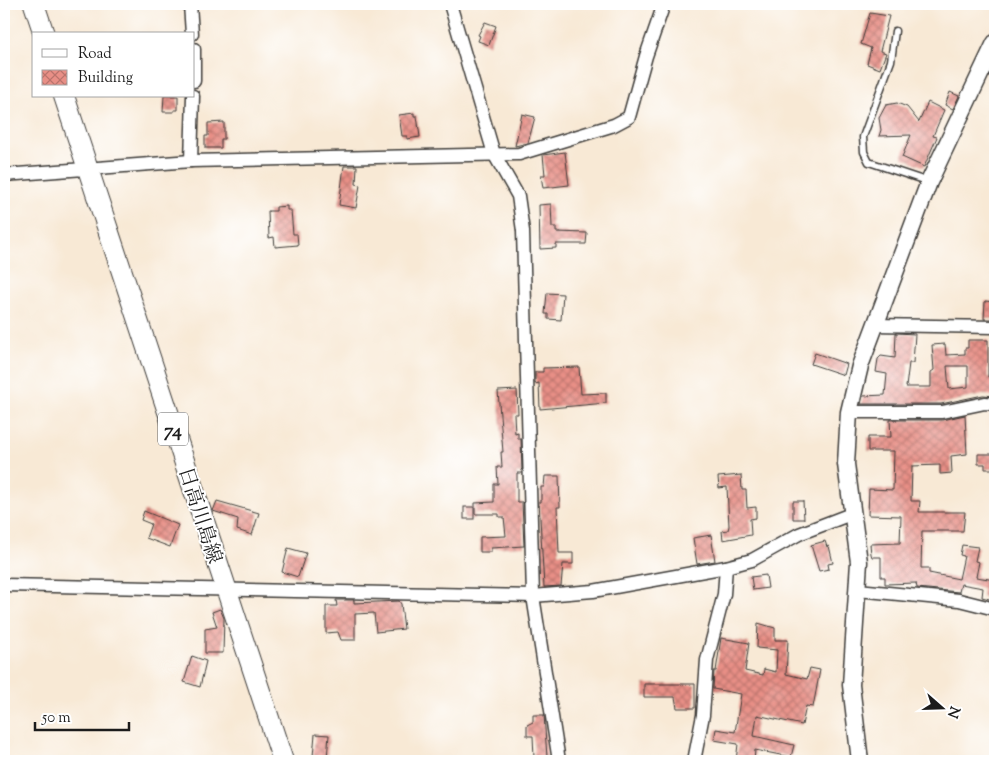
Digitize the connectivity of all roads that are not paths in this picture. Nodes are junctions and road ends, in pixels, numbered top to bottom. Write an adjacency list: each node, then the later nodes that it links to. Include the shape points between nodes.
1 (34, 4): 6 (main road)
2 (190, 4): 7 (street)
3 (450, 4): 11 (street)
4 (664, 4): 11 (street, via 629,117 614,125 520,154)
5 (895, 31): 15 (lane, via 890,61 863,137 864,152 870,162)
6 (43, 32)
7 (192, 32)
8 (995, 43): 15 (street)
9 (65, 98): 13 (main road, 日高川島線 / 74)
10 (193, 98): 12 (street)
11 (494, 154): 12 (street); 25 (street, via 518,196 524,231)
12 (191, 161): 13 (street)
13 (87, 168): 14 (street); 23 (main road, 日高川島線 / 74)
14 (4, 175)
15 (929, 182): 16 (street)
16 (874, 325): 17 (street); 19 (street)
17 (995, 327)
18 (995, 404): 19 (street, via 942,412)
19 (849, 412): 20 (street, via 846,464)
20 (851, 514): 21 (street, via 799,534 752,560); 24 (street, via 859,562)
21 (726, 567): 25 (street, via 592,591); 29 (street, via 724,594 707,660 703,715)
22 (4, 584): 23 (street)
23 (225, 589): 25 (street); 27 (main road, 日高川島線 / 74)
24 (858, 590): 26 (street, via 959,600); 30 (street, via 851,685)
25 (533, 596): 28 (street)
26 (995, 609)
27 (283, 761)
28 (559, 761)
29 (694, 761)
30 (860, 761)

